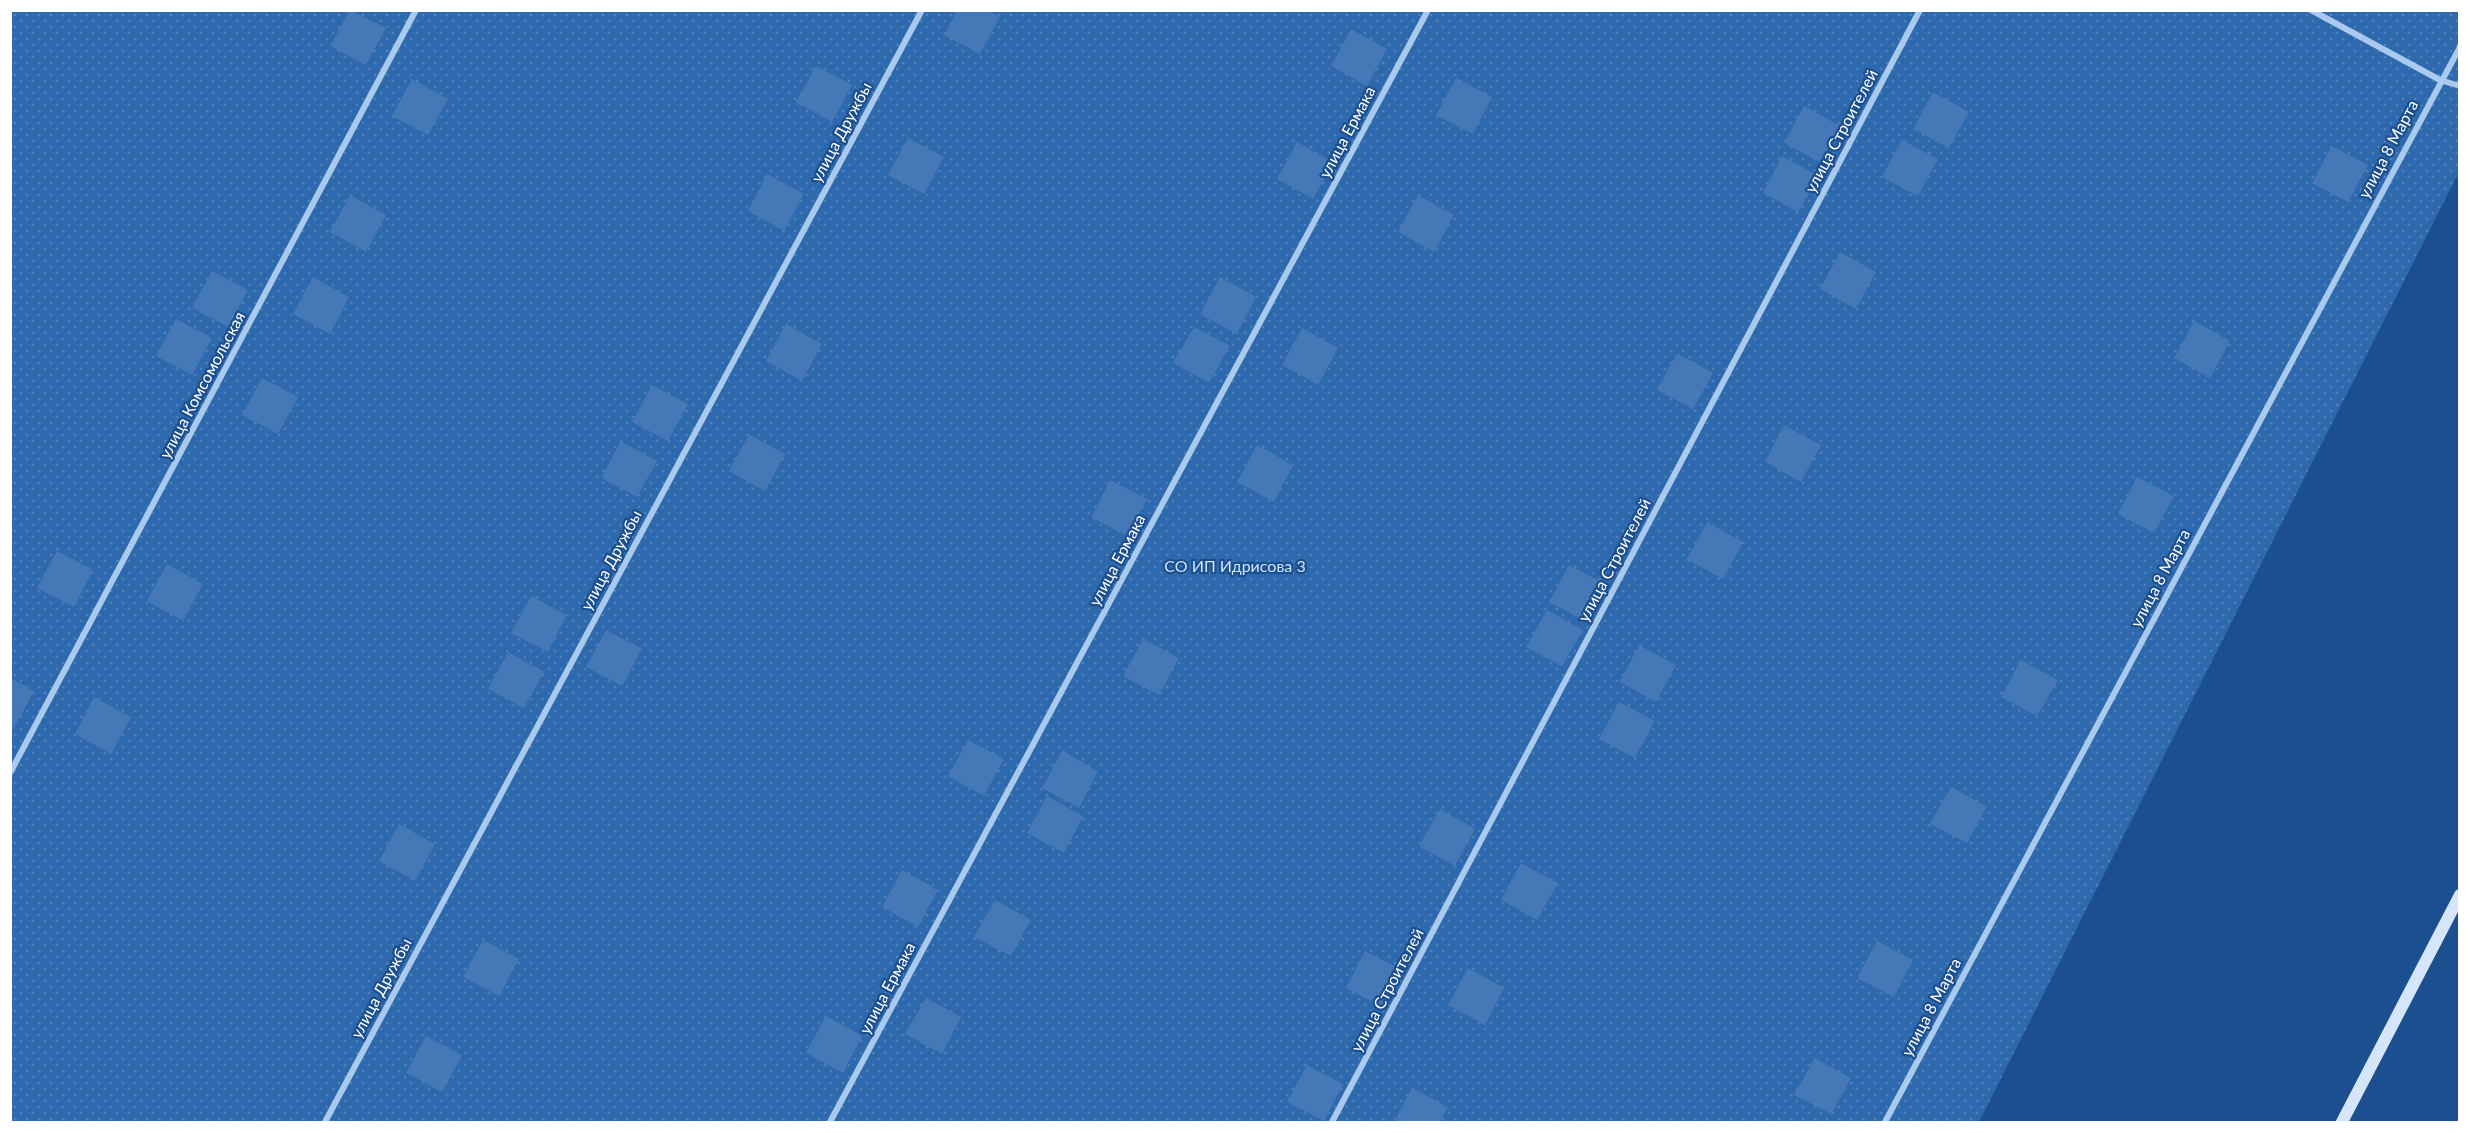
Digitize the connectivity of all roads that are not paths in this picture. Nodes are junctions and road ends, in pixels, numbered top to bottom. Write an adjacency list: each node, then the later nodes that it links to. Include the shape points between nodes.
1 (416, 10): 9 (street, улица Комсомольская)
2 (922, 10): 11 (street, улица Дружбы)
3 (1428, 10): 12 (street, улица Ермака)
4 (1920, 10): 13 (street, улица Строителей)
5 (2311, 10): 7 (street)
6 (2460, 47): 7 (street, улица 8 Марта)
7 (2440, 80): 8 (street); 14 (street, улица 8 Марта)
8 (2460, 86)
9 (10, 773)
10 (2460, 895): 15 (street)
11 (325, 1122)
12 (830, 1122)
13 (1332, 1122)
14 (1885, 1122)
15 (2342, 1122)

